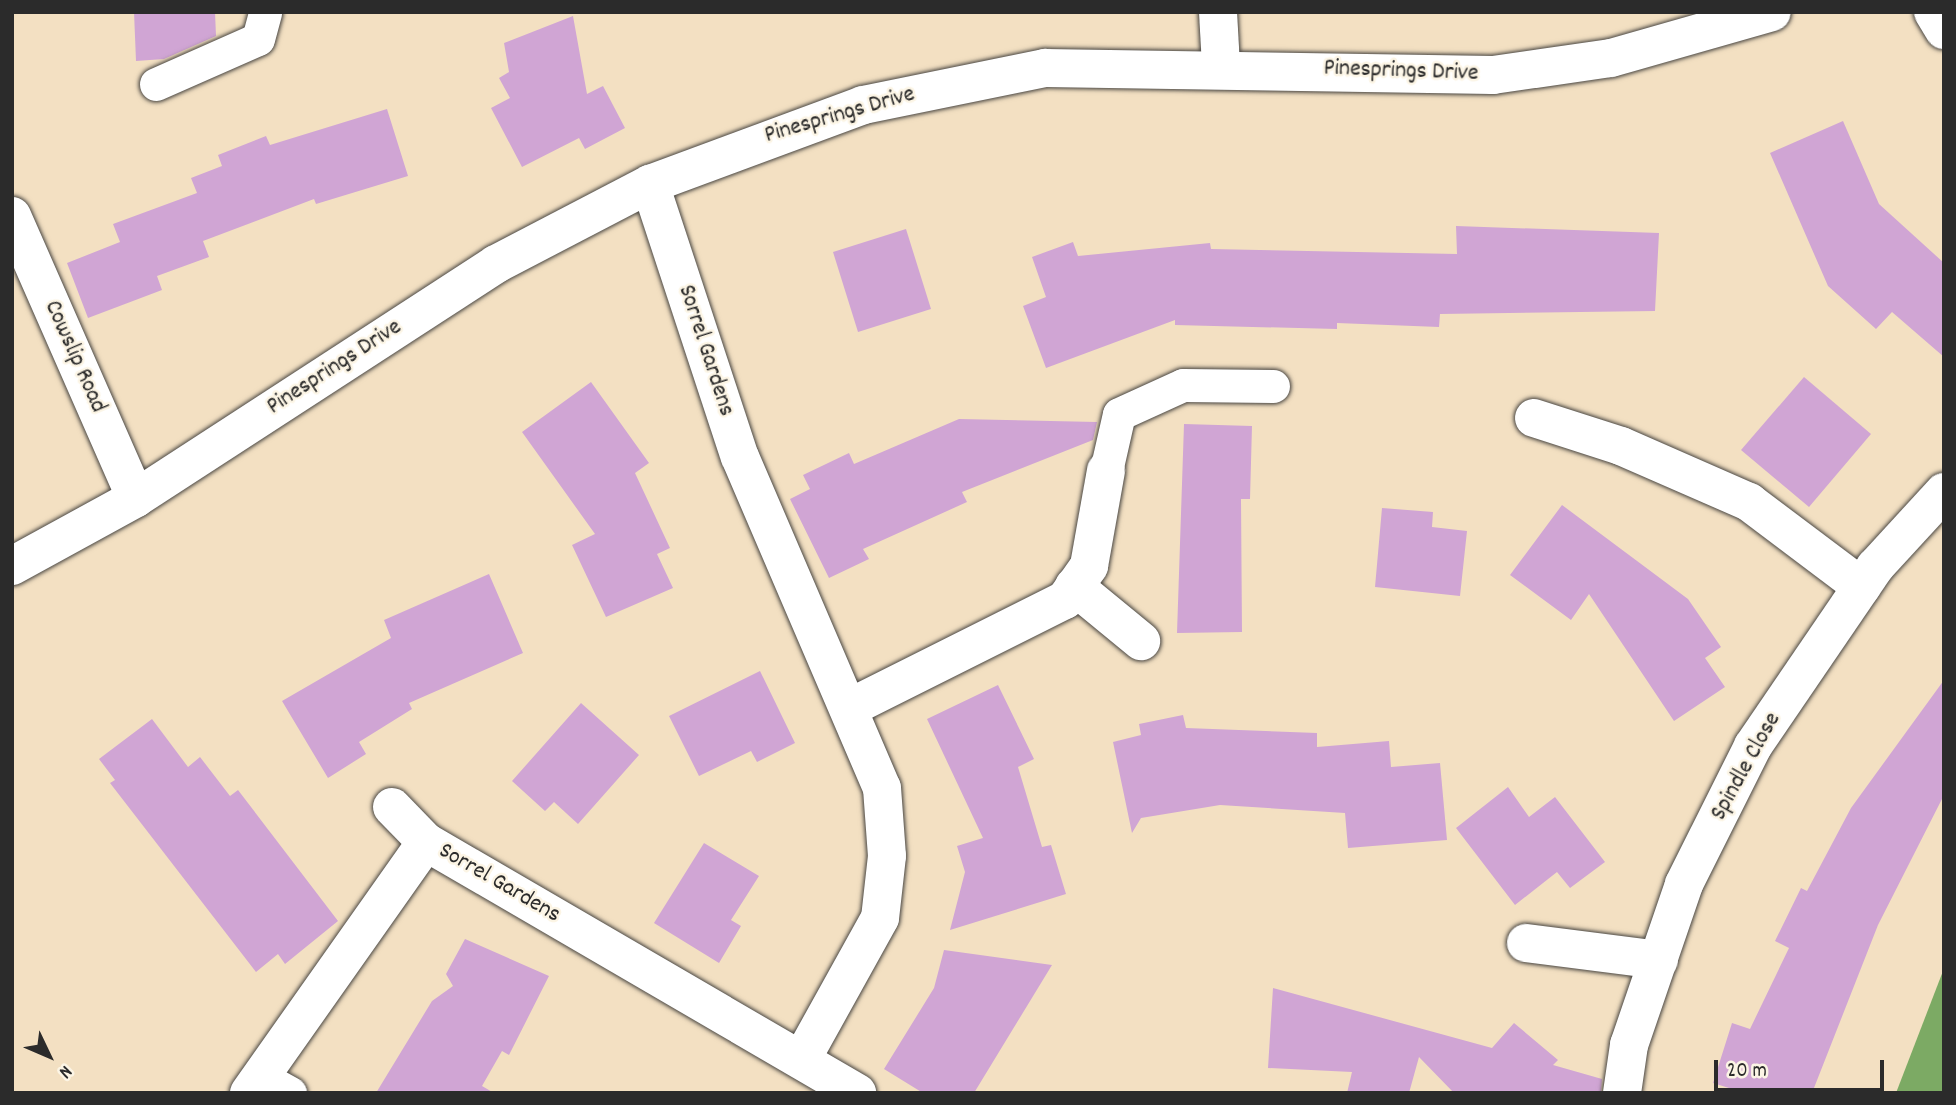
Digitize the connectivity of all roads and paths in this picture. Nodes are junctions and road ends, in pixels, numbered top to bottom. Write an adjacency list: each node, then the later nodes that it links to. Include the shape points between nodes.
1 (265, 12): 7 (lane, via 258,39)
2 (1218, 12): 6 (street)
3 (1772, 12): 6 (street, Pinesprings Drive, via 1611,58 1493,75)
4 (1933, 12): 5 (street)
5 (1944, 30)
6 (1221, 66): 8 (street, Pinesprings Drive, via 1045,68 876,102 757,139)
7 (156, 85)
8 (650, 184): 14 (street, Pinesprings Drive, via 496,264); 19 (street, Sorrel Gardens, via 740,457 790,584)
9 (12, 216): 14 (street, Cowslip Road)
10 (1273, 386): 12 (lane, via 1183,385 1119,414)
11 (1534, 418): 17 (street, via 1621,446 1749,502)
12 (1106, 471): 16 (street, via 1089,566)
13 (1944, 492): 17 (street, Spindle Close)
14 (136, 498): 15 (street, Pinesprings Drive)
15 (12, 566)
16 (1074, 586): 18 (street); 19 (street, via 1065,600 1029,621)
17 (1862, 587): 23 (street, Spindle Close, via 1753,746 1684,884)
18 (1141, 641)
19 (851, 707): 24 (street, Sorrel Gardens, via 882,788 887,856 880,918)
20 (392, 807): 21 (street)
21 (426, 842): 24 (street, Sorrel Gardens); 25 (street, Sorrel Gardens)
22 (1526, 943): 23 (street)
23 (1659, 960): 27 (street, Spindle Close, via 1629,1045)
24 (802, 1059): 26 (street, Sorrel Gardens)
25 (267, 1088)
26 (857, 1093)
27 (1622, 1093)

